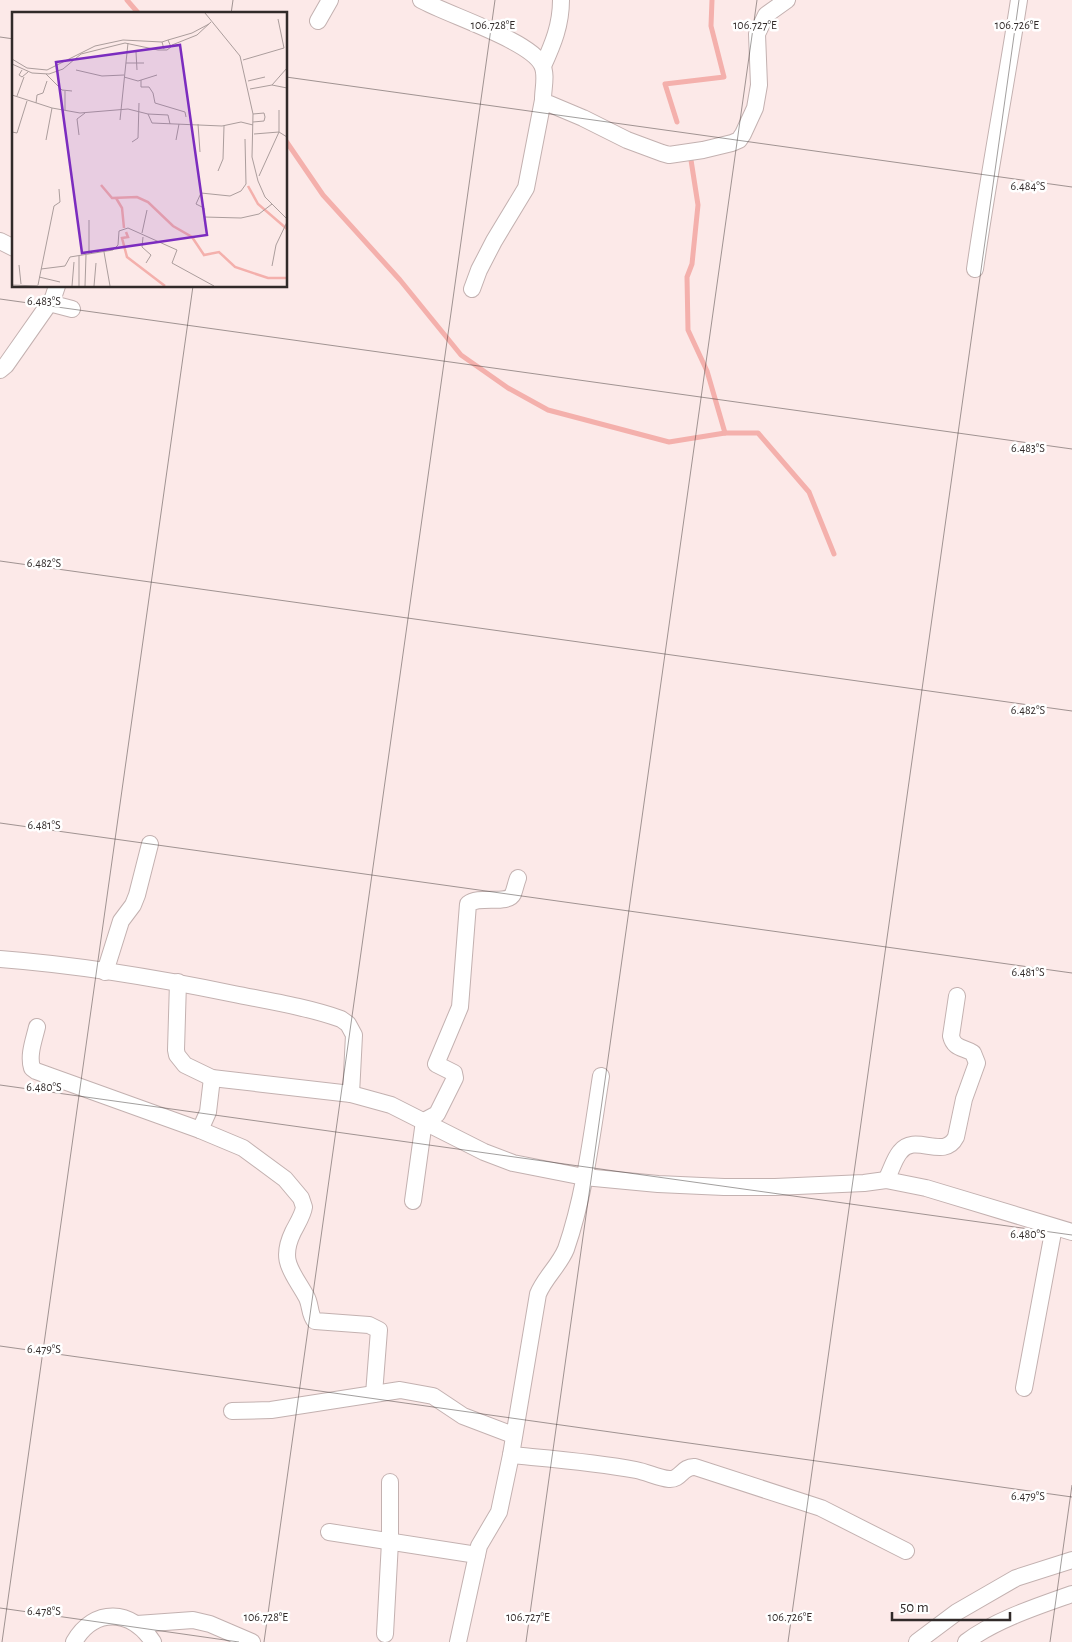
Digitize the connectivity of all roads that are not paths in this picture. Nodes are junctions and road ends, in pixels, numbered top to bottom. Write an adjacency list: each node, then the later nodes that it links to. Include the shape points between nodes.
1 (330, 0): 6 (street)
2 (421, 0): 7 (street, via 520,44 534,53)
3 (562, 0): 7 (street, via 557,32)
4 (787, 0): 8 (street, via 766,15 757,34 759,85 755,108 743,134 732,143 669,155 627,140)
5 (1019, 0): 11 (street)
6 (318, 21)
7 (542, 66): 8 (street, via 545,80)
8 (543, 100): 13 (street, via 526,188 494,241)
9 (0, 242): 10 (street)
10 (12, 247)
11 (975, 270)
12 (56, 288): 14 (street)
13 (472, 289)
14 (50, 303): 15 (street); 16 (street)
15 (72, 308)
16 (0, 370)
17 (150, 844): 20 (street, via 137,895 121,921)
18 (518, 878): 27 (street, via 513,896 485,898 468,904 460,1007 436,1064 454,1073 455,1078 438,1114)
19 (0, 958): 20 (street)
20 (105, 972): 21 (street)
21 (178, 982): 25 (street, via 177,1055 185,1065); 26 (street, via 345,1021 354,1035)
22 (957, 996): 30 (street, via 952,1040 956,1046 973,1053 977,1063 964,1099 956,1137 945,1147 921,1144 907,1147 901,1151)
23 (37, 1027): 28 (street, via 30,1061 32,1068)
24 (601, 1076): 29 (street)
25 (212, 1078): 26 (street); 28 (street, via 208,1112)
26 (351, 1094): 27 (street, via 391,1105)
27 (424, 1121): 29 (street, via 513,1163); 31 (street)
28 (200, 1130): 35 (street, via 243,1148 285,1179 301,1198 303,1210 290,1238 287,1261 309,1301 315,1321 369,1325 379,1330)
29 (584, 1177): 30 (street, via 732,1187); 37 (street, via 565,1250 544,1282 537,1300)
30 (886, 1180): 32 (street, via 926,1188)
31 (413, 1201)
32 (1054, 1227): 33 (street); 34 (street)
33 (1072, 1232)
34 (1024, 1388)
35 (374, 1394): 36 (street, via 271,1410); 37 (street, via 400,1390 433,1396 463,1416)
36 (232, 1411)
37 (513, 1435): 38 (street)
38 (511, 1455): 42 (street, via 638,1470 668,1479 695,1467 821,1508); 43 (street, via 499,1512 483,1537)
39 (390, 1482): 41 (street)
40 (329, 1532): 41 (street)
41 (390, 1542): 43 (street); 47 (street)
42 (906, 1551)
43 (477, 1556): 51 (street)
44 (1072, 1560): 52 (street, via 1016,1578 957,1612)
45 (1072, 1594): 53 (street, via 1026,1611)
46 (137, 1624): 48 (street, via 118,1616 98,1619 81,1630); 49 (street); 50 (street, via 193,1620)
47 (385, 1634)
48 (74, 1642)
49 (153, 1642)
50 (252, 1642)
51 (458, 1642)
52 (917, 1642)
53 (966, 1642)

